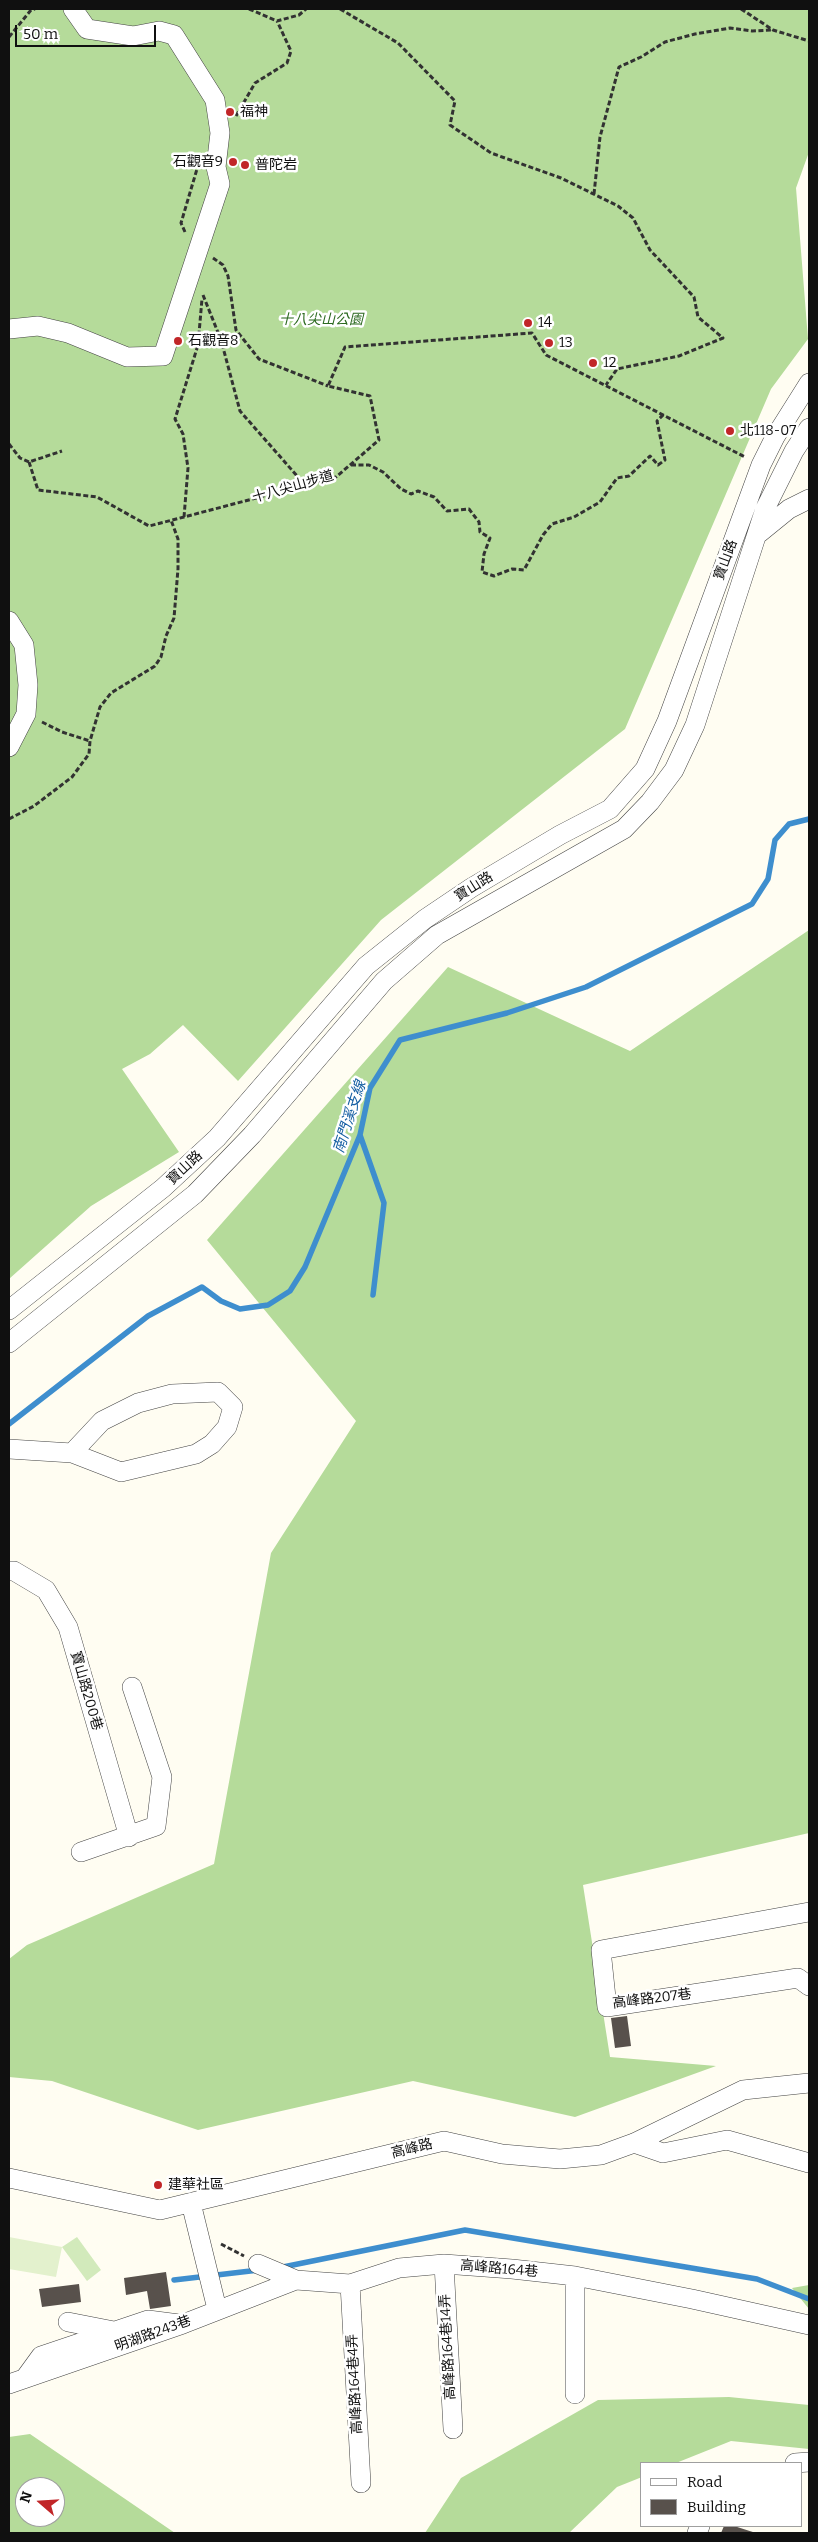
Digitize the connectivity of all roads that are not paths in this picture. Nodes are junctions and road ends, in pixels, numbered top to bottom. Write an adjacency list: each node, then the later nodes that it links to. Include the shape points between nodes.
1 (73, 9): 2 (street, via 87,29 133,36 159,32 174,35 215,100 220,133 216,168 220,184 163,356 127,357 68,333 38,326)
2 (9, 329)
3 (809, 383): 9 (street, 寶山路, via 761,465 668,721 645,769 610,810 560,835 471,888 425,919 366,966 217,1138 163,1188)
4 (809, 428): 6 (street, 寶山路, via 765,509)
5 (809, 499): 6 (street, via 789,509)
6 (757, 535): 10 (street, 寶山路, via 695,725 674,770 650,802 624,829 437,935 384,981 252,1135 195,1194)
7 (9, 621): 8 (street, via 24,645 28,684 26,714)
8 (9, 747)
9 (9, 1310)
10 (9, 1343)
11 (9, 1449): 12 (street)
12 (72, 1454): 12 (street, via 121,1472 196,1454 212,1444 227,1427 233,1407 218,1392 172,1394 138,1403 102,1421)
13 (9, 1571): 15 (street, 寶山路200巷, via 46,1590 68,1627)
14 (132, 1686): 15 (street, via 162,1777 156,1826)
15 (129, 1837): 16 (street)
16 (81, 1852)
17 (809, 1912): 18 (street, 高峰路207巷, via 601,1950 607,2007 798,1978)
18 (809, 1986)
19 (809, 2083): 20 (street, 高峰路, via 742,2090)
20 (634, 2143): 21 (street, via 662,2152 727,2140); 23 (street, 高峰路, via 601,2155 560,2159 502,2154 444,2141)
21 (809, 2163)
22 (9, 2178): 23 (street, 高峰路, via 160,2210)
23 (191, 2203): 29 (street)
24 (258, 2264): 27 (street, 高峰路164巷)
25 (444, 2264): 26 (street, 高峰路164巷); 28 (street, 高峰路164巷, via 399,2268); 36 (street, 高峰路164巷14弄)
26 (575, 2276): 32 (street, 高峰路164巷); 35 (street)
27 (296, 2280): 28 (street, 高峰路164巷); 29 (street, 明湖路243巷)
28 (350, 2284): 37 (street, 高峰路164巷4弄)
29 (217, 2309): 31 (street, 明湖路243巷)
30 (68, 2322): 33 (street)
31 (182, 2324): 33 (street, via 148,2320); 34 (street, 明湖路243巷)
32 (809, 2325)
33 (115, 2331): 34 (street, via 41,2356)
34 (17, 2381)
35 (575, 2394)
36 (453, 2429)
37 (361, 2483)

